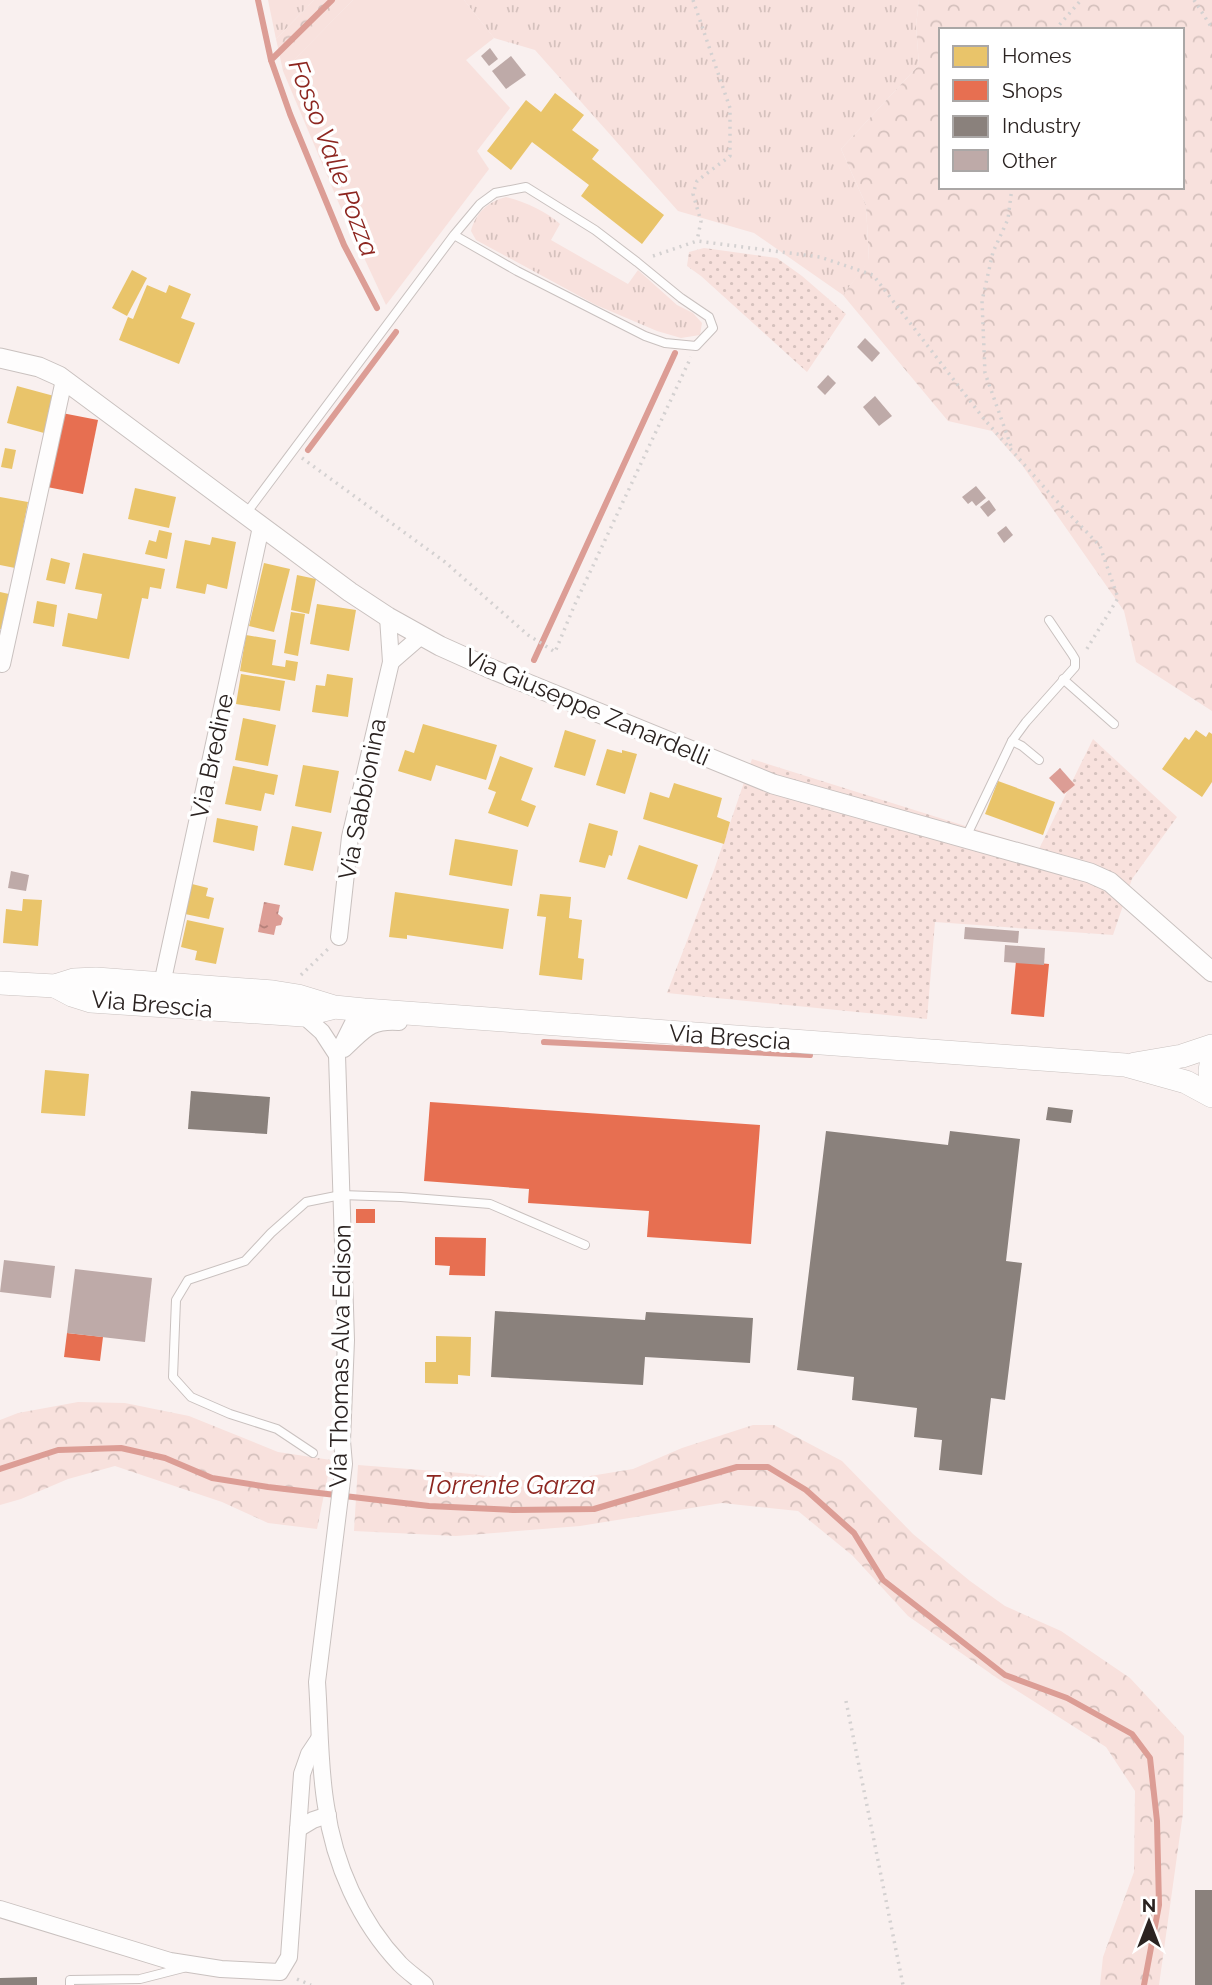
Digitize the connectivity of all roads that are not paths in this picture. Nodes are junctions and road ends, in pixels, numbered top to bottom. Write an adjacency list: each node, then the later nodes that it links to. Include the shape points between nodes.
1 (454, 235): 1 (lane, via 645,336 696,346 713,328 709,317 596,230 526,187 495,193); 4 (lane)
2 (0, 358): 3 (street, Via Giuseppe Zanardelli, via 39,367)
3 (64, 380): 4 (street, Via Giuseppe Zanardelli, via 169,451); 10 (street)
4 (245, 515): 5 (street, Via Giuseppe Zanardelli)
5 (261, 527): 6 (street, Via Giuseppe Zanardelli, via 327,567); 19 (street, Via Bredine)
6 (388, 617): 8 (street, Via Giuseppe Zanardelli); 9 (street, Via Sabbionina)
7 (1049, 620): 11 (lane, via 1075,659 1075,667)
8 (421, 636): 9 (street); 15 (street, Via Giuseppe Zanardelli, via 773,784)
9 (391, 662): 16 (street, Via Sabbionina, via 350,837)
10 (2, 664)
11 (1063, 679): 12 (lane); 13 (lane)
12 (1114, 724)
13 (1012, 741): 14 (lane); 15 (lane)
14 (1039, 760)
15 (965, 839): 17 (street, Via Giuseppe Zanardelli, via 1110,882)
16 (339, 937)
17 (1212, 972)
18 (0, 983): 20 (main road, Via Brescia)
19 (162, 984): 20 (main road, Via Brescia, via 96,979); 21 (main road, Via Brescia, via 273,992)
20 (55, 986): 23 (main road, Via Brescia, via 92,1001)
21 (334, 1007): 22 (main road, Via Brescia); 23 (main road, Via Brescia)
22 (364, 1010): 24 (main road, Via Brescia); 26 (street, Via Thomas Alva Edison)
23 (303, 1015): 26 (street)
24 (578, 1027): 26 (street, via 534,1031 384,1021 372,1024); 28 (main road, Via Brescia)
25 (1212, 1046): 28 (main road, Via Brescia)
26 (337, 1055): 31 (street, Via Thomas Alva Edison)
27 (1212, 1058): 29 (main road)
28 (1125, 1065): 30 (main road, Via Brescia, via 1186,1082)
29 (1212, 1087)
30 (1212, 1096)
31 (341, 1195): 32 (lane, via 489,1204); 33 (lane, via 306,1202 245,1261 188,1280 176,1300 173,1377 191,1397 277,1429); 34 (street, Via Thomas Alva Edison, via 344,1464 317,1682)
32 (585, 1245)
33 (313, 1453)
34 (319, 1739): 35 (street, Via Thomas Alva Edison); 36 (street, Via Thomas Alva Edison, via 302,1774)
35 (328, 1815): 36 (street); 41 (street, Via Thomas Alva Edison, via 344,1878 363,1913 402,1966)
36 (298, 1829): 39 (street, Via Thomas Alva Edison, via 289,1957)
37 (0, 1909): 38 (street, Via Thomas Alva Edison)
38 (193, 1965): 39 (street, Via Thomas Alva Edison); 40 (lane, via 140,1979 70,1980)
39 (279, 1979)
40 (70, 1985)
41 (425, 1985)

